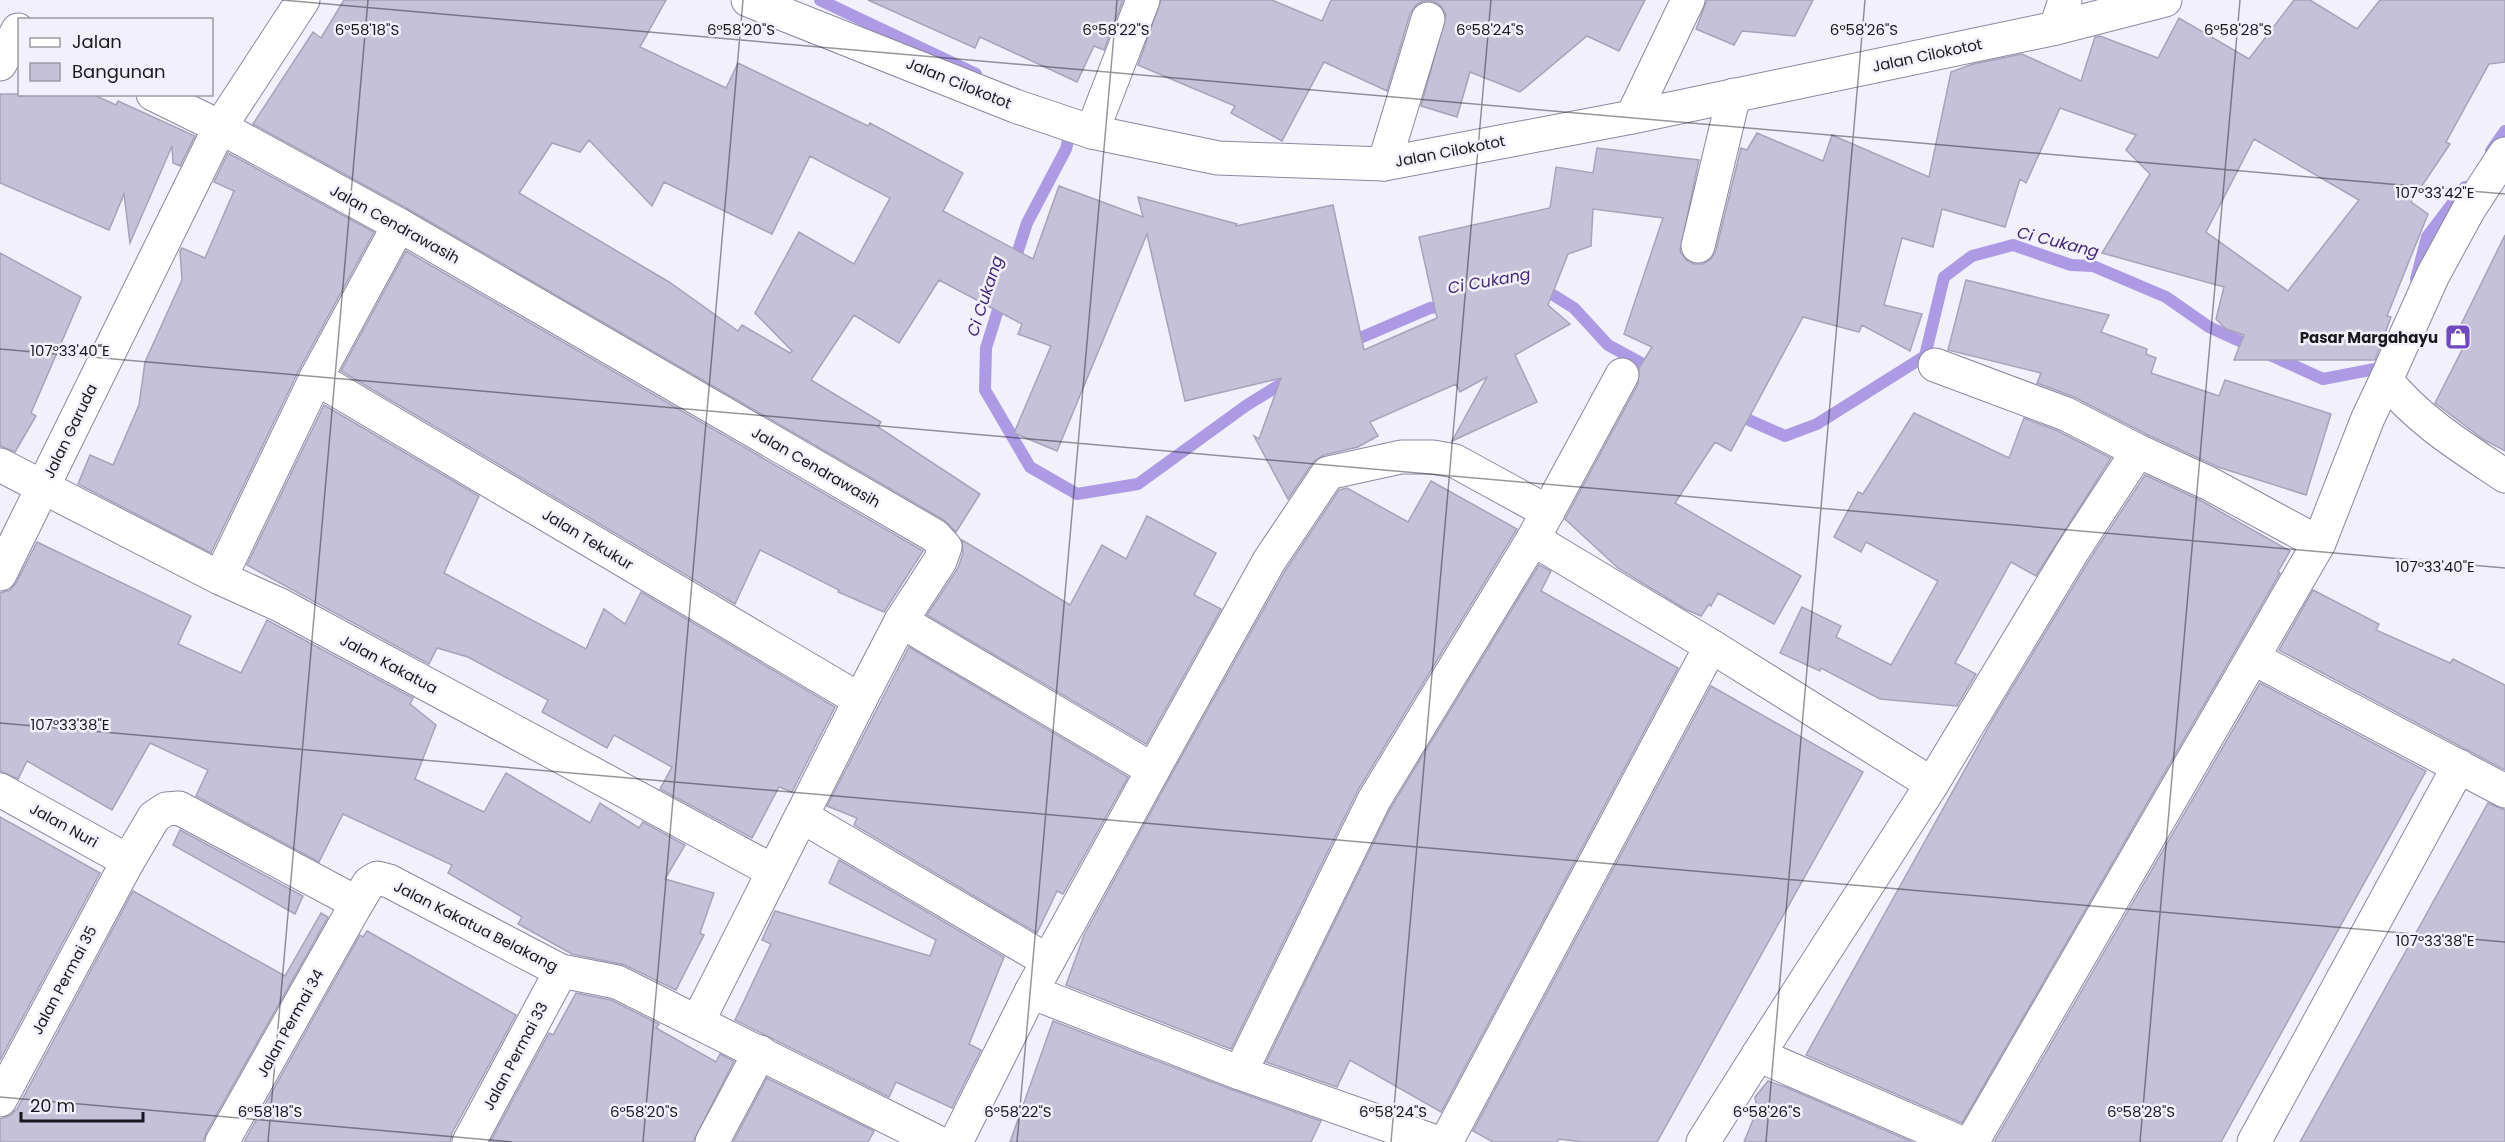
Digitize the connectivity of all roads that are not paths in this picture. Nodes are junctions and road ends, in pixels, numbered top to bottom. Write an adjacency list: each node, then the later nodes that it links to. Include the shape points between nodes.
1 (748, 0): 14 (street, Jalan Cilokotot)
2 (1143, 0): 14 (street)
3 (1688, 0): 12 (street)
4 (2165, 0): 6 (street, Jalan Cilokotot)
5 (298, 9): 13 (street, Jalan Garuda)
6 (2060, 14): 10 (street, Jalan Cilokotot)
7 (1428, 19): 16 (street)
8 (13, 27): 9 (street)
9 (0, 64)
10 (1734, 95): 12 (street, Jalan Cilokotot); 18 (street)
11 (157, 96): 13 (street, Jalan Cendrawasih)
12 (1632, 117): 16 (street, Jalan Cilokotot)
13 (220, 127): 17 (street, Jalan Cendrawasih); 26 (street, Jalan Garuda)
14 (1077, 127): 16 (street, Jalan Cilokotot, via 1218,158)
15 (2505, 154): 22 (street, via 2433,275)
16 (1384, 164)
17 (399, 225): 21 (street); 31 (street, Jalan Cendrawasih, via 935,536 945,547 940,561)
18 (1698, 246)
19 (1935, 364): 23 (street, via 2066,414)
20 (1622, 375): 27 (street)
21 (316, 378): 30 (street); 34 (street, Jalan Tekukur)
22 (2386, 380): 25 (street, via 2405,404); 28 (street)
23 (2138, 451): 28 (street, via 2208,483); 37 (street)
24 (0, 465): 26 (street, Jalan Kakatua)
25 (2505, 476)
26 (42, 487): 29 (street, Jalan Garuda); 30 (street, Jalan Kakatua)
27 (1540, 526): 32 (street); 36 (street, via 1455,460 1401,457 1328,473 1269,561); 50 (street, via 1374,800)
28 (2319, 543): 33 (street)
29 (0, 574)
30 (220, 578): 42 (street, Jalan Kakatua, via 280,605)
31 (901, 621): 34 (street, Jalan Cendrawasih); 36 (street)
32 (1711, 646): 37 (street); 58 (street)
33 (2253, 658): 35 (street); 61 (street)
34 (860, 700): 40 (street, Jalan Cendrawasih)
35 (2459, 766): 39 (street); 62 (street)
36 (1153, 770): 44 (street)
37 (1932, 784): 49 (street)
38 (0, 790): 41 (street, Jalan Nuri)
39 (2505, 791)
40 (803, 818): 42 (street, Jalan Cendrawasih); 44 (street)
41 (128, 861): 43 (street, via 154,817 166,809 179,808); 51 (street, Jalan Permai 35)
42 (773, 871): 47 (street, Jalan Cendrawasih)
43 (357, 903): 45 (street, Jalan Kakatua Belakang, via 369,883 377,879 389,881); 52 (street, Jalan Permai 34)
44 (1048, 961): 46 (street)
45 (561, 971): 47 (street, Jalan Kakatua Belakang, via 617,982); 53 (street, Jalan Permai 33)
46 (1031, 992): 50 (street); 56 (street)
47 (698, 1021): 48 (street, Jalan Kakatua Belakang)
48 (760, 1052): 54 (street); 55 (street, Jalan Kakatua Belakang)
49 (1758, 1055): 59 (street); 60 (street)
50 (1240, 1073): 57 (street)
51 (0, 1100)
52 (222, 1142)
53 (469, 1142)
54 (712, 1142)
55 (937, 1142)
56 (956, 1142)
57 (1436, 1142)
58 (1446, 1142)
59 (1703, 1142)
60 (1959, 1142)
61 (1972, 1142)
62 (2254, 1142)

